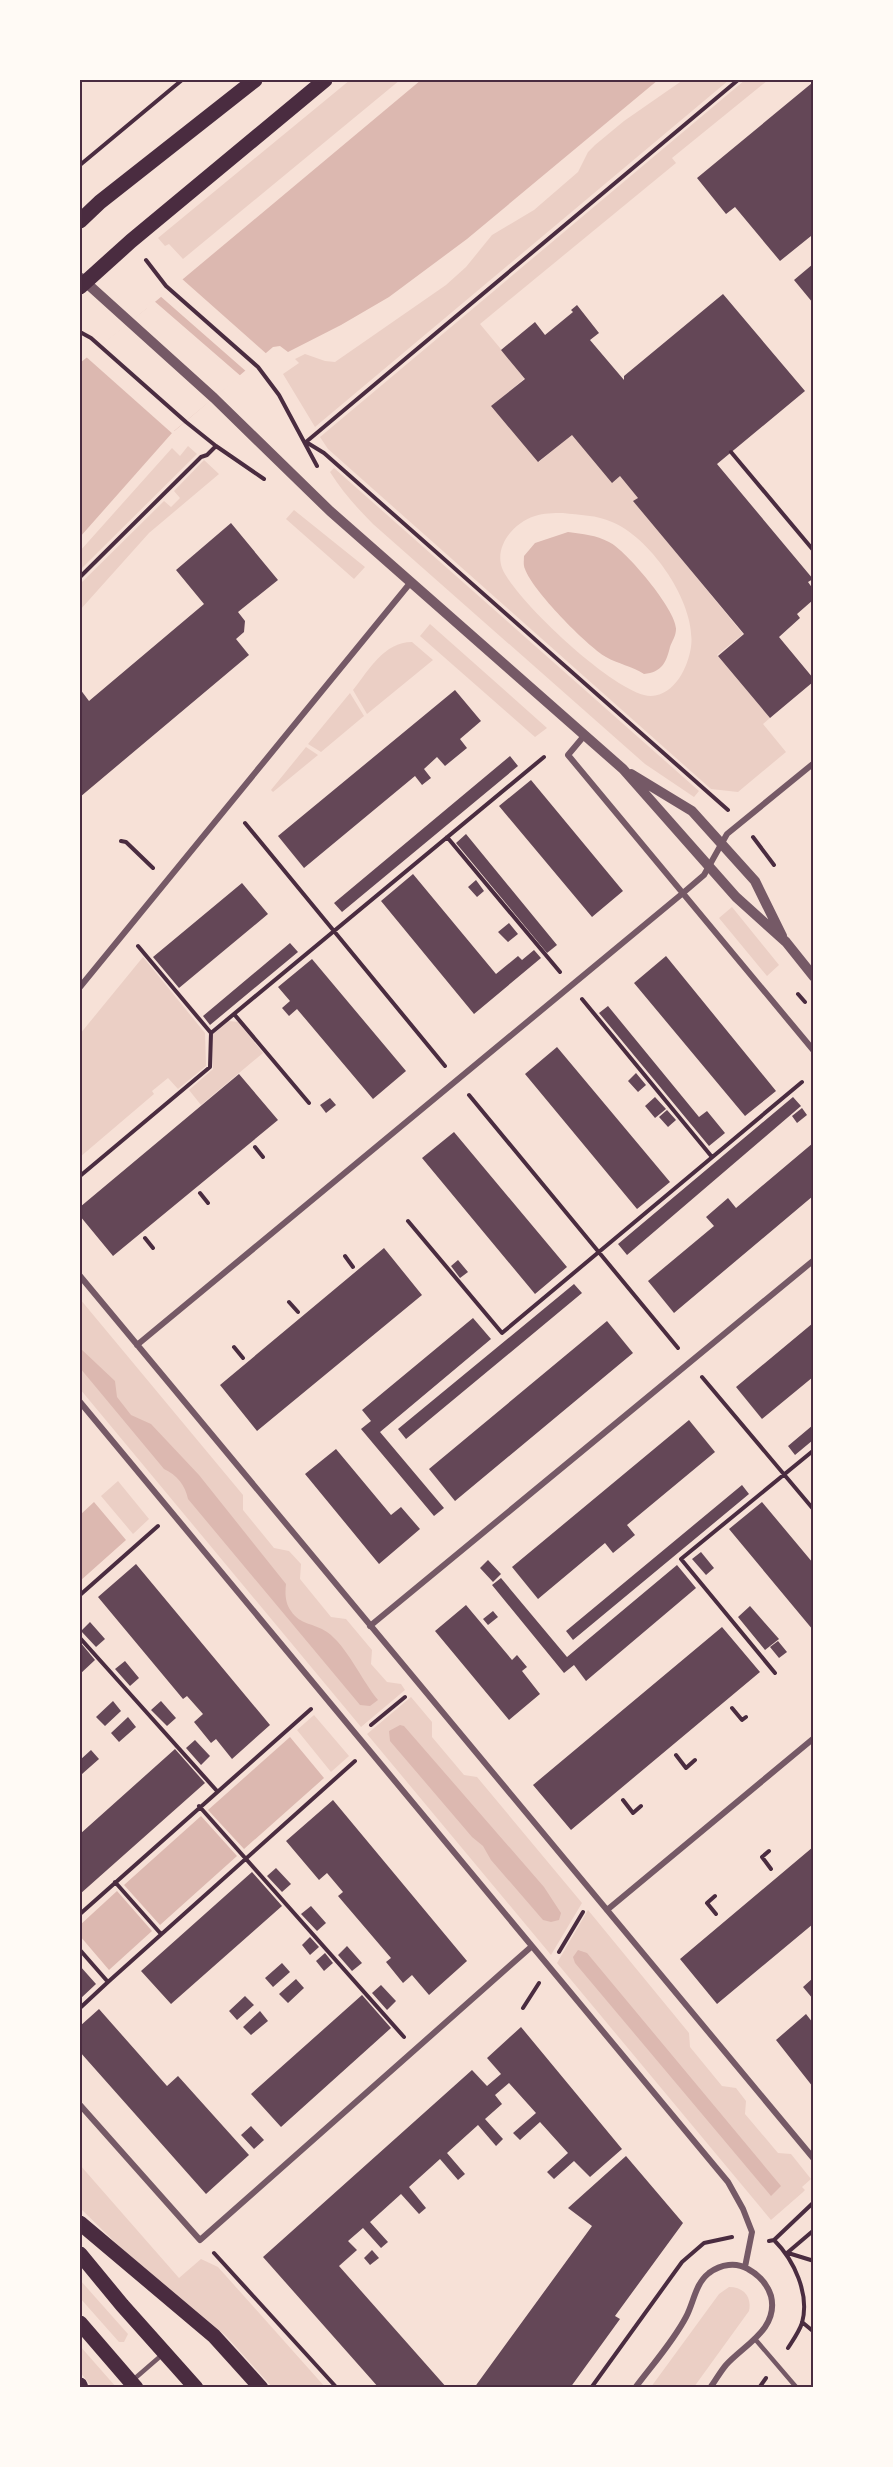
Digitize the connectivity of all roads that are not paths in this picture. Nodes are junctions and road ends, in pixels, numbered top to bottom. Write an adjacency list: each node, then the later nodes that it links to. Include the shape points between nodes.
1 (255, 80): 3 (main road)
2 (324, 80): 4 (main road)
3 (80, 221)
4 (81, 282): 5 (street, via 214,398 330,511)
5 (411, 582): 6 (street); 14 (street)
6 (584, 736): 8 (street); 11 (street, via 568,755)
7 (813, 763): 9 (street, via 727,834)
8 (623, 769): 9 (street, via 692,811); 10 (street)
9 (722, 843): 10 (street); 12 (street, via 755,881)
10 (710, 865): 11 (street); 12 (street, via 736,897)
11 (682, 893): 15 (street); 18 (street)
12 (786, 942): 13 (street)
13 (813, 977)
14 (80, 987)
15 (813, 1051)
16 (813, 1260): 20 (street)
17 (80, 1275): 18 (street)
18 (137, 1345): 20 (street)
19 (80, 1402): 23 (street)
20 (370, 1626): 22 (street)
21 (813, 1737): 22 (street)
22 (607, 1910): 25 (street)
23 (531, 1947): 24 (street, via 200,2240); 28 (street, via 728,2182 752,2232)
24 (80, 2106)
25 (813, 2159)
26 (80, 2223): 34 (main road, via 214,2336)
27 (80, 2254): 31 (main road)
28 (745, 2267): 30 (street, via 765,2283 772,2302 768,2324); 35 (street, via 735,2264 709,2273 699,2284 686,2318)
29 (80, 2323): 32 (main road)
30 (755, 2339): 36 (street, via 727,2365); 37 (lane)
31 (165, 2352): 32 (lane); 33 (main road)
32 (134, 2385)
33 (196, 2388)
34 (261, 2388)
35 (635, 2388)
36 (710, 2388)
37 (797, 2388)

